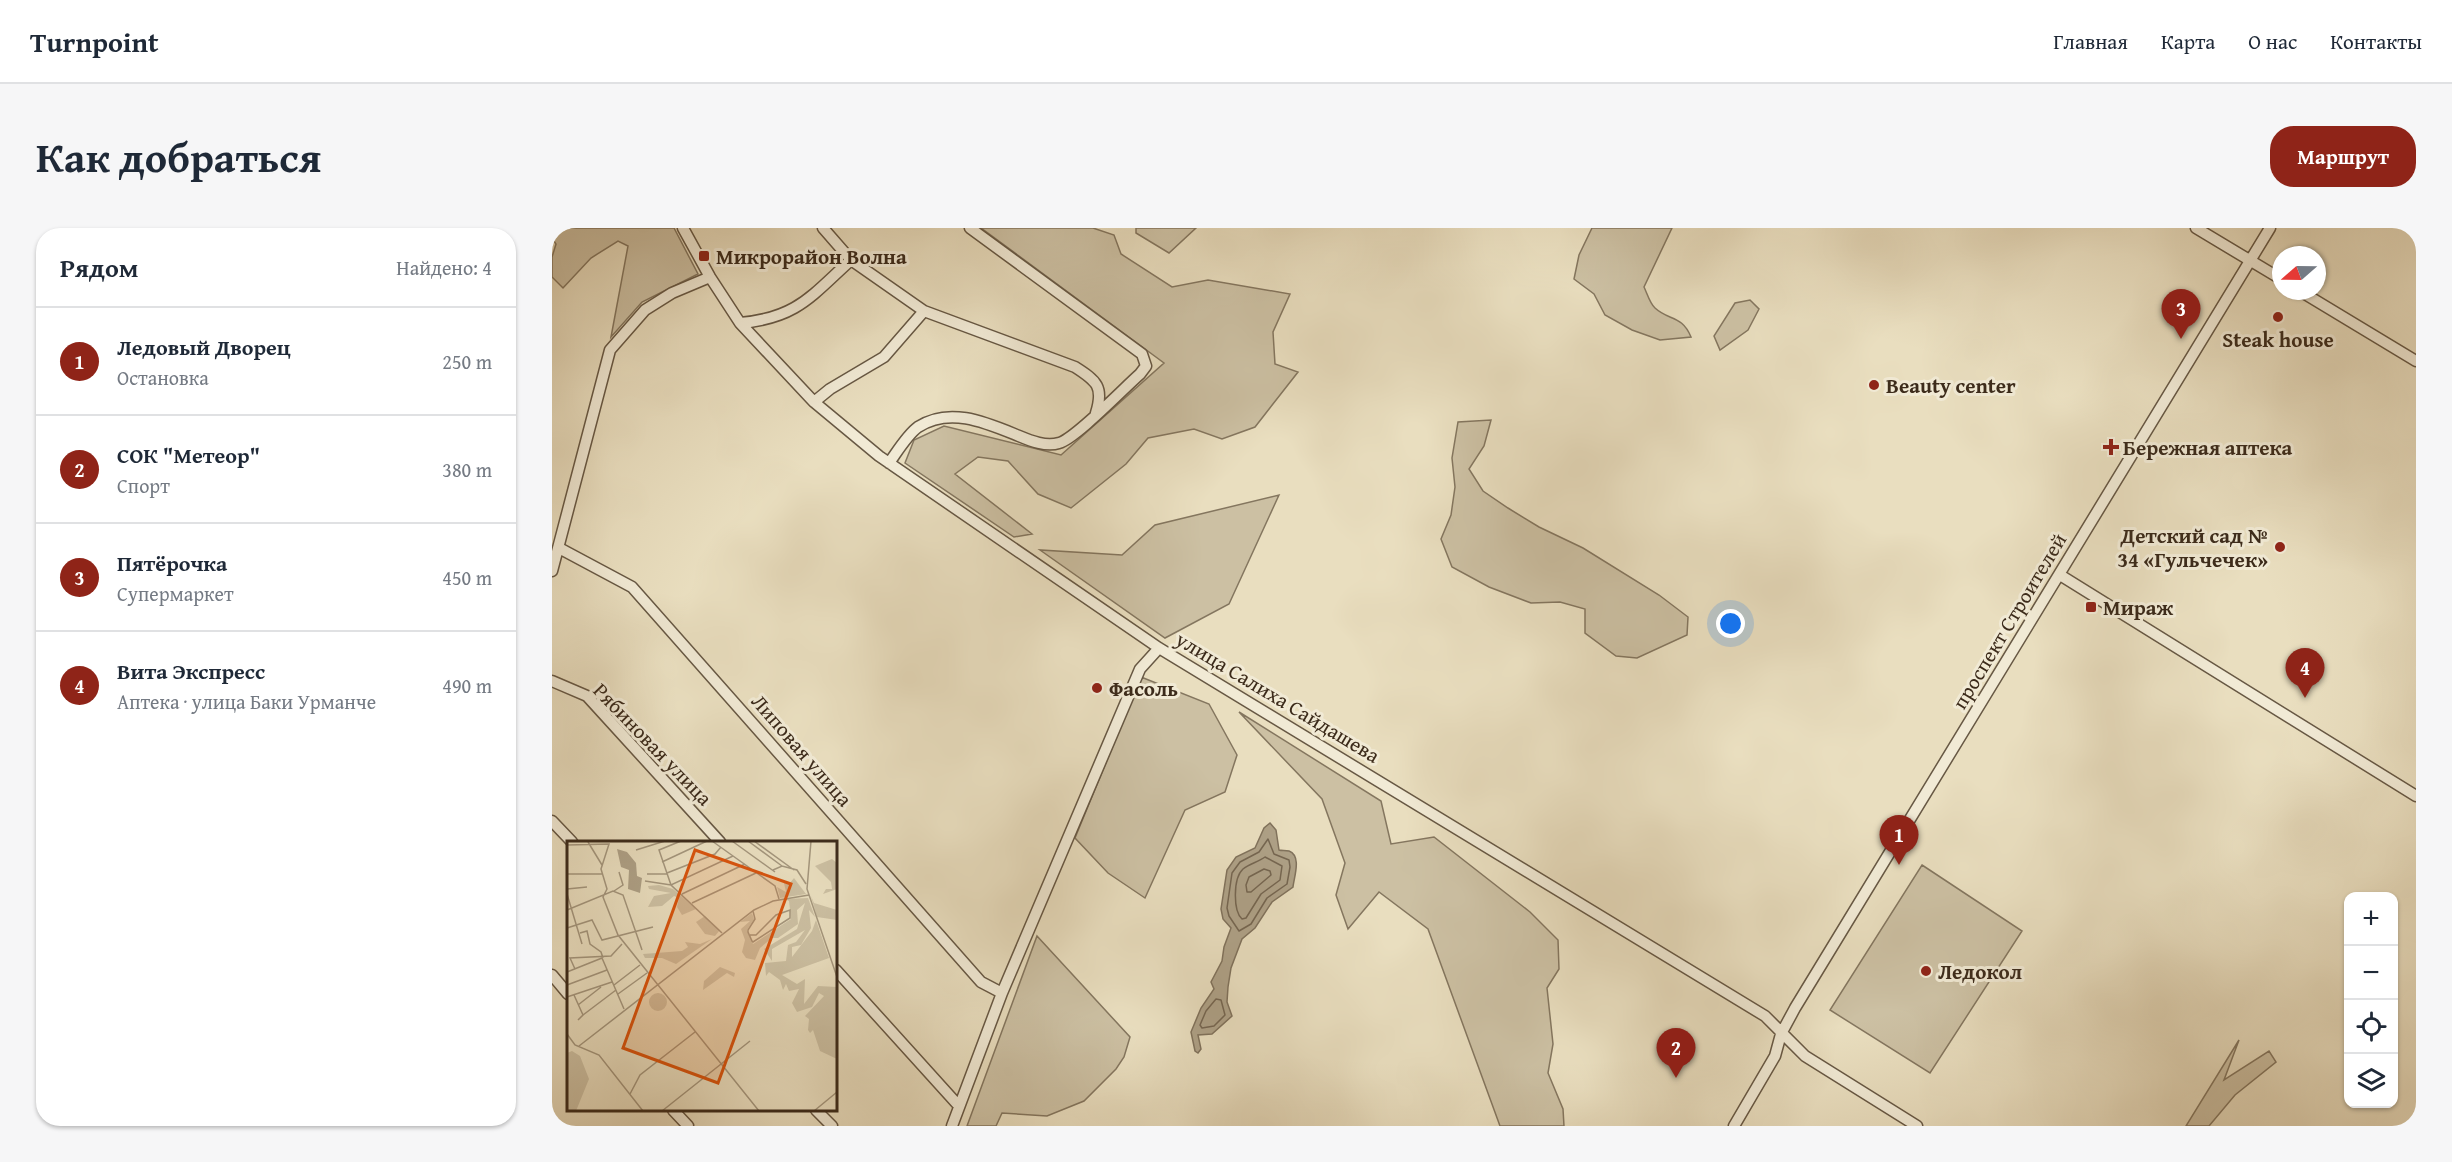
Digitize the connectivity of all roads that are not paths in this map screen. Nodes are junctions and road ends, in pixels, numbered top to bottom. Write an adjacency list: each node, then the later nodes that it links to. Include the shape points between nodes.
1 (683, 228): 9 (street, улица Салиха Сайдашева)
2 (823, 228): 6 (street)
3 (970, 228): 15 (street, via 1142,354 1146,366 1140,374)
4 (2196, 228): 7 (street)
5 (2270, 228): 7 (street, проспект Строителей)
6 (851, 260): 11 (street); 12 (street, via 796,309 773,318)
7 (2250, 261): 8 (street); 19 (street, проспект Строителей)
8 (2272, 274)
9 (710, 277): 12 (street, улица Салиха Сайдашева); 17 (street, via 645,310 609,350)
10 (2315, 300): 13 (street)
11 (924, 311): 14 (street, via 884,357); 15 (street, via 1075,367 1098,386)
12 (740, 322): 14 (street, улица Салиха Сайдашева)
13 (2416, 361)
14 (814, 402): 16 (street, улица Салиха Сайдашева)
15 (1096, 413): 16 (street, via 1061,443 1049,444 966,418 934,419 916,428)
16 (889, 463): 20 (street, улица Салиха Сайдашева)
17 (559, 548): 18 (street); 29 (street, Липовая улица, via 632,587 981,982)
18 (552, 571)
19 (2060, 575): 22 (street); 30 (street, проспект Строителей)
20 (1159, 648): 29 (street, via 1140,669); 30 (street, улица Салиха Сайдашева, via 1765,1016)
21 (552, 681): 25 (street, Рябиновая улица, via 587,696)
22 (2416, 796)
23 (552, 821): 24 (street)
24 (570, 841)
25 (718, 841)
26 (837, 971): 31 (street)
27 (552, 975): 28 (street)
28 (567, 993)
29 (1002, 993): 31 (street)
30 (1781, 1034): 37 (street, проспект Строителей, via 1775,1056); 38 (street, улица Салиха Сайдашева, via 1825,1070)
31 (958, 1105): 36 (street)
32 (674, 1111): 34 (street)
33 (817, 1111): 35 (street)
34 (688, 1126)
35 (832, 1126)
36 (952, 1126)
37 (1734, 1126)
38 (1917, 1126)

